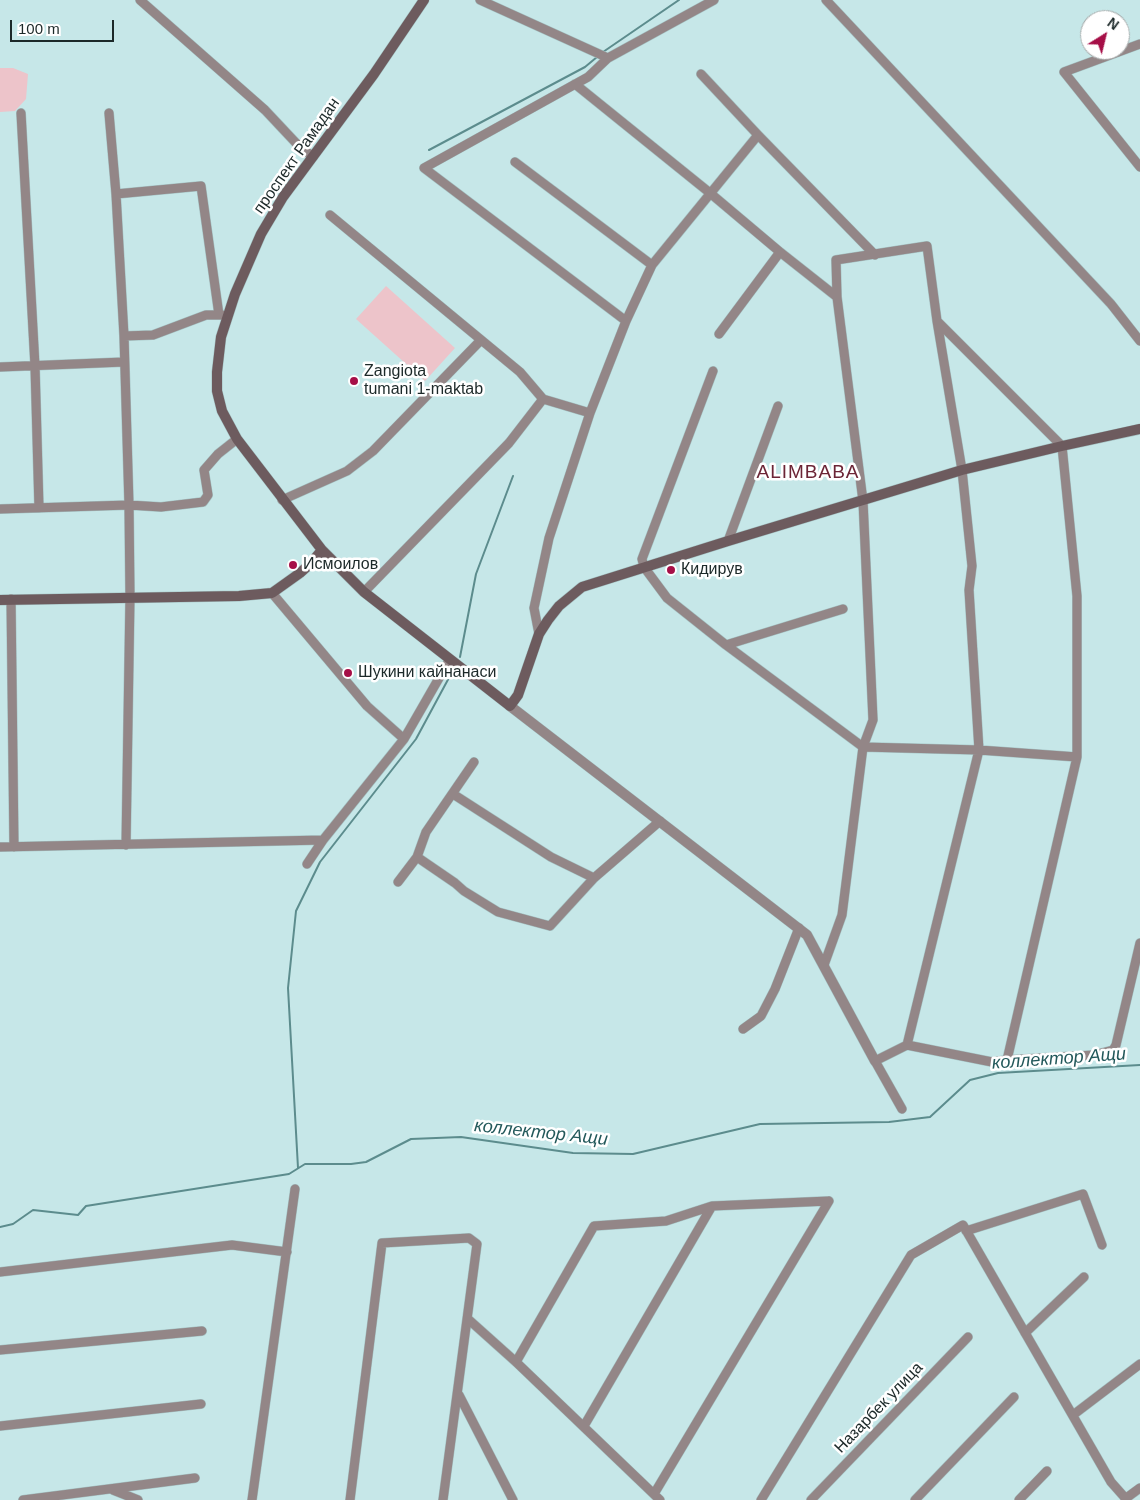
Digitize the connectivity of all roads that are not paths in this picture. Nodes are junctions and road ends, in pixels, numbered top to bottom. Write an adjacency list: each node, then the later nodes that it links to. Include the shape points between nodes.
1 (140, 0): 13 (street, via 265,110)
2 (424, 0): 13 (main road, проспект Рамадан)
3 (480, 0): 7 (street)
4 (714, 0): 7 (street)
5 (826, 0): 29 (street, via 1112,304)
6 (1140, 44): 15 (street, via 1064,72)
7 (605, 57): 9 (street, via 588,77)
8 (701, 74): 12 (street)
9 (575, 84): 16 (street); 24 (street, via 424,168)
10 (109, 112): 17 (street)
11 (21, 113): 31 (street)
12 (758, 136): 16 (street); 20 (street)
13 (313, 157): 23 (main road, проспект Рамадан, via 283,197)
14 (515, 162): 21 (street)
15 (1140, 167)
16 (710, 193): 19 (street); 21 (street)
17 (116, 194): 23 (street, via 202,186); 27 (street)
18 (330, 216): 28 (street)
19 (780, 252): 22 (street); 26 (street)
20 (875, 255): 22 (street, via 836,260); 25 (street, via 927,246)
21 (652, 265): 24 (street)
22 (837, 298): 42 (street)
23 (223, 315): 27 (street, via 206,316 153,336); 38 (main road, проспект Рамадан, via 216,385 222,411)
24 (626, 321): 36 (street)
25 (937, 321): 39 (street); 40 (street)
26 (719, 334)
27 (124, 336): 30 (street)
28 (481, 340): 34 (street, via 520,372); 41 (street, via 373,450 347,471)
29 (1140, 341)
30 (124, 362): 31 (street); 43 (street)
31 (35, 366): 32 (street); 45 (street)
32 (0, 367)
33 (712, 370): 48 (street, via 642,559)
34 (543, 399): 36 (street); 49 (street, via 509,443)
35 (778, 406): 46 (street)
36 (590, 413): 55 (street, via 549,538 534,608)
37 (1140, 429): 39 (main road)
38 (237, 439): 41 (main road, проспект Рамадан); 43 (street, via 204,470 208,495 203,502 161,507)
39 (1062, 446): 40 (main road); 62 (street, via 1077,596)
40 (962, 470): 42 (main road); 61 (street, via 972,566 969,590)
41 (282, 500): 47 (main road, проспект Рамадан)
42 (863, 501): 46 (main road); 60 (street, via 872,720)
43 (129, 505): 45 (street); 51 (street)
44 (0, 508): 45 (street)
45 (39, 508)
46 (728, 541): 48 (main road)
47 (322, 550): 49 (main road, проспект Рамадан); 50 (main road, via 300,573)
48 (644, 567): 55 (main road, via 582,587 559,606); 56 (street, via 667,598)
49 (364, 592): 57 (main road, проспект Рамадан)
50 (272, 594): 51 (main road); 59 (street, via 367,706)
51 (130, 597): 52 (main road); 67 (street)
52 (11, 599): 53 (main road); 69 (street)
53 (0, 600)
54 (843, 609): 56 (street)
55 (539, 634): 58 (main road, via 518,695)
56 (726, 645): 60 (street)
57 (450, 659): 58 (main road, проспект Рамадан); 59 (street)
58 (510, 706): 65 (street)
59 (404, 739): 66 (street)
60 (863, 747): 61 (street); 76 (street, via 842,915)
61 (979, 750): 62 (street); 78 (street)
62 (1077, 757): 79 (street)
63 (474, 762): 64 (street)
64 (453, 794): 70 (street, via 426,832); 72 (street, via 550,857)
65 (660, 821): 72 (street); 74 (street)
66 (323, 840): 67 (street); 71 (street)
67 (126, 845): 69 (street)
68 (0, 847): 69 (street)
69 (14, 847)
70 (416, 857): 72 (street, via 498,912 550,926); 73 (street)
71 (307, 864)
72 (594, 878)
73 (398, 882)
74 (799, 928): 76 (street, via 807,935); 77 (street, via 761,1016)
75 (1140, 943): 79 (street, via 1113,1050 1094,1055)
76 (824, 965): 80 (street)
77 (743, 1029)
78 (907, 1045): 79 (street, via 992,1062); 80 (street)
79 (1007, 1060)
80 (874, 1061): 81 (street)
81 (902, 1109)
82 (295, 1189): 86 (street)
83 (712, 1206): 94 (street, via 666,1222 594,1226); 101 (street); 106 (street, via 829,1200)
84 (966, 1231): 85 (street, via 1082,1194); 91 (street); 114 (street, via 963,1225 911,1255)
85 (1102, 1245)
86 (287, 1252): 87 (street, via 232,1245); 110 (street)
87 (0, 1272)
88 (1084, 1276): 91 (street)
89 (468, 1319): 94 (street); 96 (street); 111 (street, via 477,1244 469,1238 382,1243)
90 (202, 1331): 93 (street)
91 (1025, 1333): 99 (street)
92 (968, 1337): 115 (street, Назарбек улица)
93 (0, 1350)
94 (516, 1362): 101 (street)
95 (1140, 1364): 99 (street)
96 (458, 1395): 112 (street); 113 (street)
97 (1014, 1397): 116 (street)
98 (201, 1404): 100 (street)
99 (1073, 1415): 107 (street, via 1111,1482)
100 (0, 1426)
101 (584, 1426): 106 (street)
102 (1047, 1471): 117 (street)
103 (195, 1478): 105 (street)
104 (1140, 1488): 107 (street)
105 (111, 1489): 108 (street); 109 (street)
106 (657, 1497)
107 (1126, 1499)
108 (23, 1500)
109 (138, 1500)
110 (252, 1500)
111 (350, 1500)
112 (443, 1500)
113 (513, 1500)
114 (761, 1500)
115 (811, 1500)
116 (915, 1500)
117 (1019, 1500)

